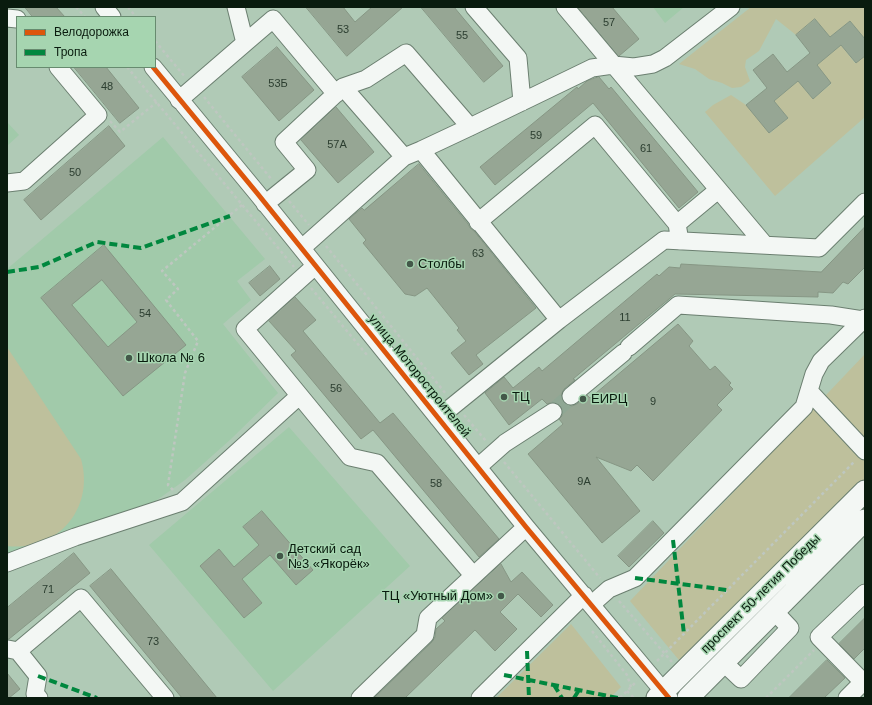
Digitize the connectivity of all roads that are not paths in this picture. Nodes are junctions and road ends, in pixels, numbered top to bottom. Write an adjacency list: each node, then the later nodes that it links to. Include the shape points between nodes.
1 (104, 7): 6 (street)
2 (236, 7): 7 (street)
3 (474, 7): 13 (street, via 518,58)
4 (565, 7): 8 (street)
5 (731, 7): 8 (street, via 665,58 653,64 634,67)
6 (111, 16)
7 (245, 43): 11 (street, via 272,19); 12 (street)
8 (613, 65): 13 (street, via 592,68); 18 (street)
9 (59, 68): 17 (street, via 98,115 24,181)
10 (154, 68): 12 (street, улица Моторостроителей)
11 (340, 90): 14 (street, via 366,79 406,53); 16 (street); 20 (street, via 284,142 307,170)
12 (179, 100): 20 (street, улица Моторостроителей)
13 (522, 102): 14 (street)
14 (470, 127): 15 (street)
15 (420, 150): 16 (street); 21 (street)
16 (404, 157): 25 (street)
17 (7, 183)
18 (718, 190): 22 (street); 24 (street)
19 (865, 202): 24 (street, via 819,248)
20 (265, 204): 25 (street, улица Моторостроителей)
21 (478, 222): 22 (street, via 595,125); 28 (street)
22 (677, 224): 23 (street)
23 (680, 241): 24 (street); 28 (street, via 664,240)
24 (765, 245)
25 (302, 248): 26 (street, улица Моторостроителей)
26 (315, 266): 30 (street, via 244,329); 33 (street, улица Моторостроителей)
27 (864, 319): 29 (street, via 822,361 814,374); 31 (street, via 678,305)
28 (559, 320): 33 (street)
29 (809, 392): 34 (street); 42 (street, via 804,407 635,578)
30 (299, 396): 39 (street, via 182,502 75,537); 40 (street, via 350,457 377,463)
31 (571, 396)
32 (553, 412): 35 (street, via 505,443)
33 (438, 418): 35 (street, улица Моторостроителей)
34 (865, 451)
35 (478, 467): 38 (street, улица Моторостроителей)
36 (865, 491): 45 (main road, проспект 50-летия Победы)
37 (865, 520): 50 (main road, проспект 50-летия Победы)
38 (526, 527): 40 (street); 42 (street, улица Моторостроителей)
39 (7, 563)
40 (473, 575): 48 (street, via 428,618 425,635)
41 (865, 593): 44 (street, via 819,637)
42 (588, 600): 45 (street, улица Моторостроителей); 49 (street)
43 (13, 650): 46 (street, via 38,676 35,694); 47 (street, via 81,598)
44 (864, 681): 51 (street)
45 (664, 696)
46 (38, 698)
47 (165, 698)
48 (360, 698)
49 (480, 698)
50 (688, 698)
51 (847, 698)

